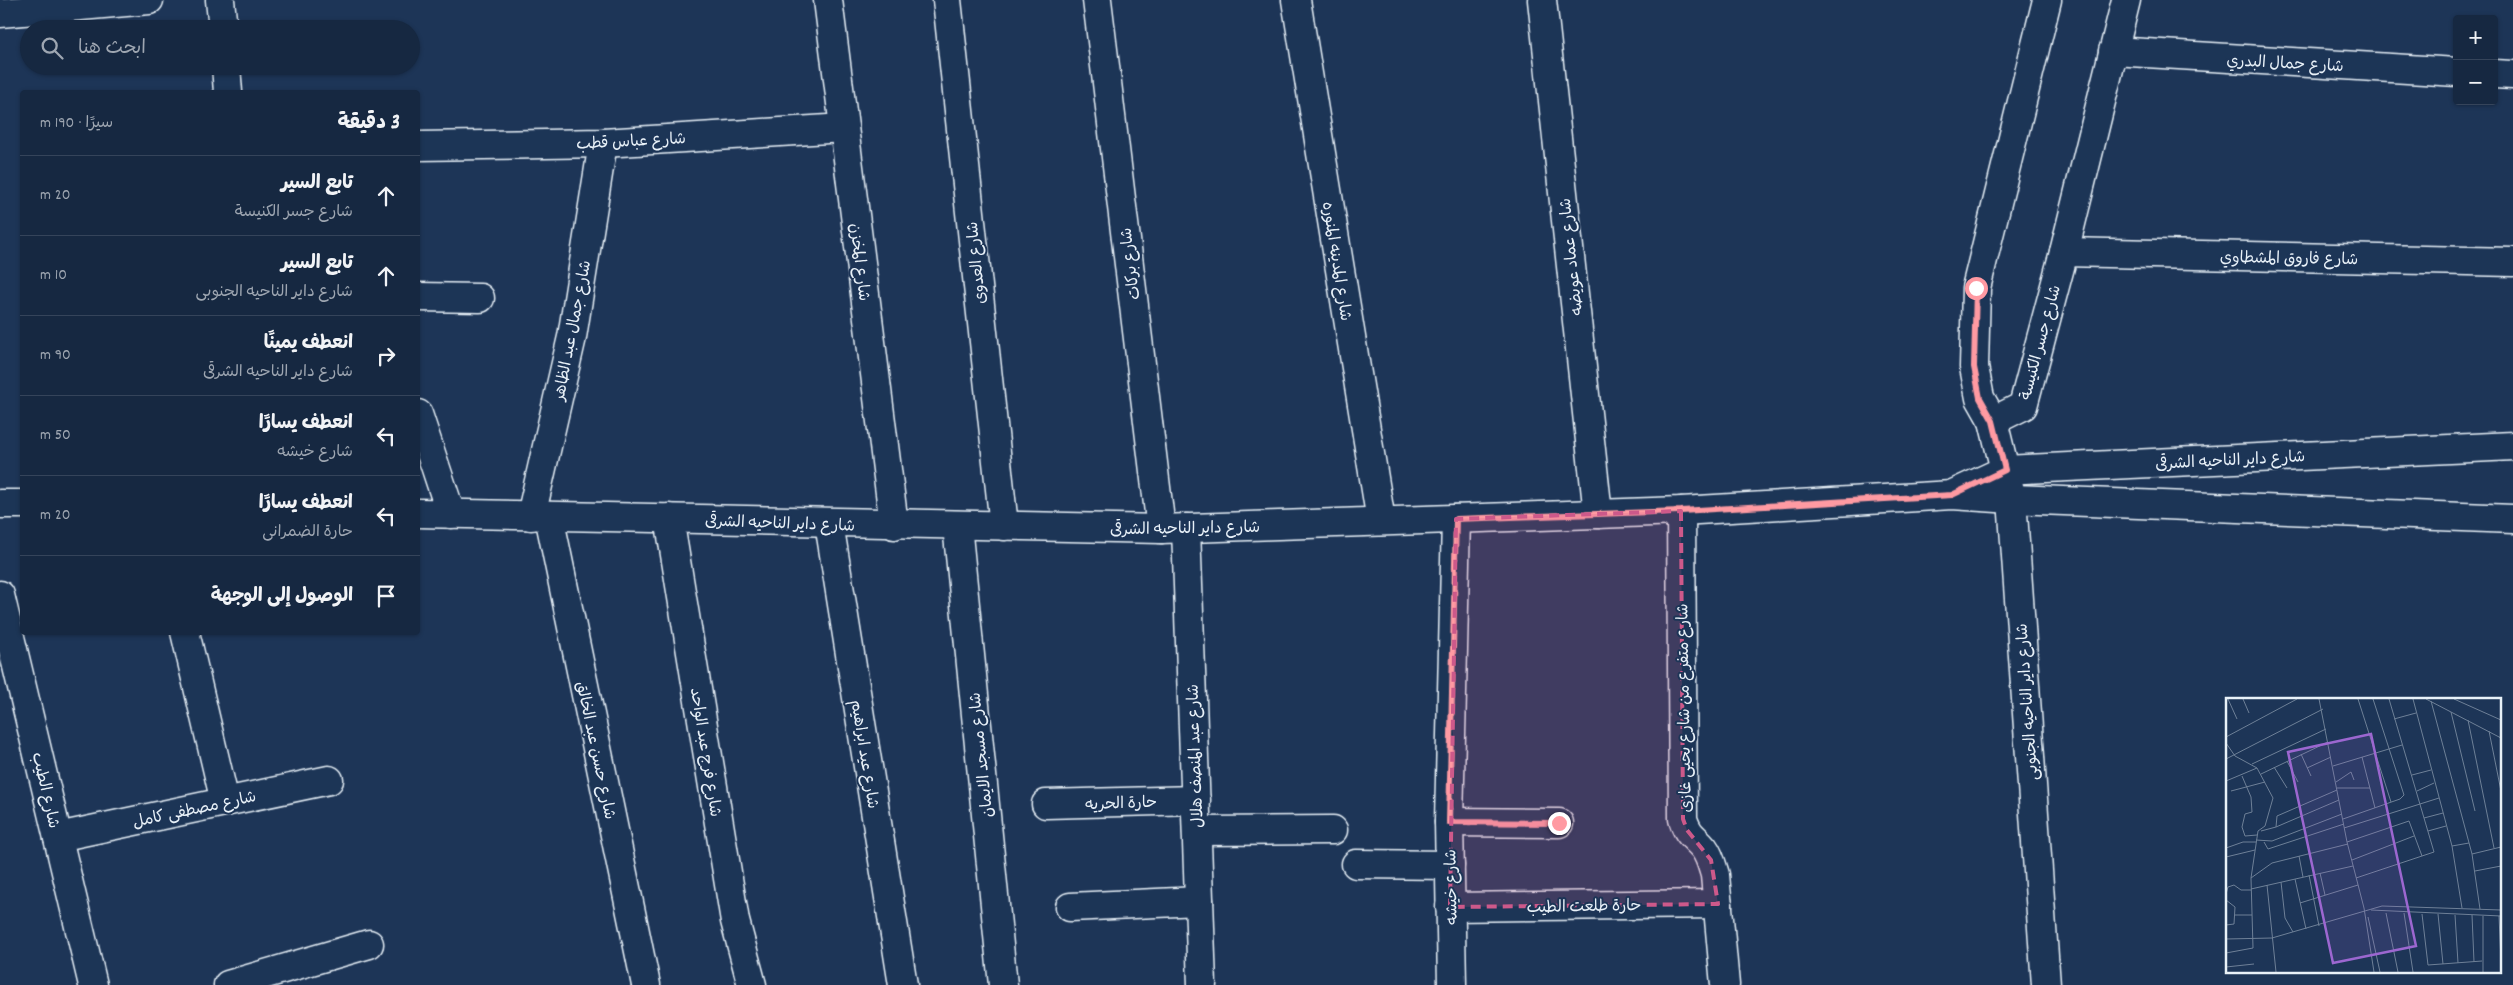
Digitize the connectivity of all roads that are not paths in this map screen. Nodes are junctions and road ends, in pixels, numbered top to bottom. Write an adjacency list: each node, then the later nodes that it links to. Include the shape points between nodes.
1 (149, 0): 10 (street)
2 (220, 0): 11 (street)
3 (828, 0): 18 (street, شارع المخزن)
4 (947, 0): 45 (street, شارع العدوى)
5 (1097, 0): 46 (street, شارع بركات)
6 (1296, 0): 41 (street, شارع المدينه المنوره)
7 (1542, 0): 36 (street, شارع عماد عويضه)
8 (2047, 0): 26 (street, via 1976,288 1974,367 1980,398)
9 (2126, 0): 12 (street, شارع جسر الكنيسة)
10 (0, 13)
11 (222, 20)
12 (2113, 51): 13 (street, شارع جمال البدري); 21 (street, شارع جسر الكنيسة)
13 (2453, 72)
14 (2498, 74): 16 (street)
15 (227, 75): 17 (street)
16 (2513, 75)
17 (228, 90)
18 (844, 128): 19 (street, شارع عباس قطب); 43 (street, شارع المخزن)
19 (604, 143): 20 (street, شارع عباس قطب); 37 (street, شارع جمال عبد الظاهر)
20 (420, 146)
21 (2064, 252): 22 (street, شارع فاروق المشطاوي); 26 (street, شارع جسر الكنيسة, via 2024,406)
22 (2513, 262)
23 (420, 297): 24 (street)
24 (480, 298)
25 (420, 420): 35 (street)
26 (1993, 421): 28 (street, شارع داير الناحيه الجنوبى)
27 (2513, 446): 28 (street, شارع داير الناحيه الشرقى)
28 (2005, 470): 29 (street, شارع داير الناحيه الشرقى); 30 (street, شارع داير الناحيه الجنوبى)
29 (1952, 495): 30 (street, شارع داير الناحيه الشرقى); 33 (street, شارع داير الناحيه الشرقى)
30 (2012, 499): 40 (street, شارع داير الناحيه الشرقى); 74 (street, شارع داير الناحيه الجنوبى)
31 (0, 504): 32 (street)
32 (20, 504)
33 (1681, 511): 36 (street, شارع داير الناحيه الشرقى); 61 (street, شارع متفرع من شارع يحيى غازى, via 1683,819 1687,830 1711,860)
34 (420, 514): 35 (street, شارع داير الناحيه الشرقى)
35 (451, 514): 37 (street, شارع داير الناحيه الشرقى)
36 (1598, 514): 39 (street, شارع داير الناحيه الشرقى)
37 (540, 516): 38 (street, شارع داير الناحيه الشرقى); 67 (street, شارع حسن عبد الخالق)
38 (669, 518): 42 (street, شارع داير الناحيه الشرقى); 68 (street, شارع فرج عبد الواحد, via 735,921)
39 (1456, 519): 41 (street, شارع داير الناحيه الشرقى); 53 (street, شارع خيشه)
40 (2513, 519)
41 (1380, 522): 46 (street, شارع داير الناحيه الشرقى)
42 (828, 523): 43 (street, شارع داير الناحيه الشرقى); 69 (street, شارع عيد ابراهيم)
43 (894, 524): 44 (street, شارع داير الناحيه الشرقى)
44 (957, 526): 45 (street, شارع داير الناحيه الشرقى); 70 (street, شارع مسجد الايمان)
45 (1004, 526): 46 (street, شارع داير الناحيه الشرقى)
46 (1173, 528): 50 (street, شارع عبد المنصف هلال)
47 (0, 595): 57 (street, شارع الطيب)
48 (186, 635): 51 (street)
49 (329, 780): 51 (street, شارع مصطفى كامل)
50 (1196, 800): 52 (street, حارة الحريه); 56 (street, شارع عبد المنصف هلال)
51 (225, 802): 57 (street, شارع مصطفى كامل)
52 (1046, 804)
53 (1449, 822): 54 (street); 59 (street, شارع خيشه)
54 (1559, 823)
55 (1333, 830): 56 (street)
56 (1196, 831): 60 (street, شارع عبد المنصف هلال)
57 (58, 837): 65 (street, شارع الطيب)
58 (1356, 864): 59 (street)
59 (1450, 865): 63 (street, شارع خيشه)
60 (1199, 901): 62 (street); 71 (street, شارع عبد المنصف هلال)
61 (1718, 904): 63 (street, حارة طلعت الطيب); 73 (street, شارع متفرع من شارع يحيى غازى)
62 (1070, 907)
63 (1450, 907): 72 (street, شارع خيشه)
64 (369, 944): 66 (street)
65 (94, 985)
66 (228, 985)
67 (646, 985)
68 (752, 985)
69 (903, 985)
70 (1003, 985)
71 (1202, 985)
72 (1452, 985)
73 (1725, 985)
74 (2046, 985)

